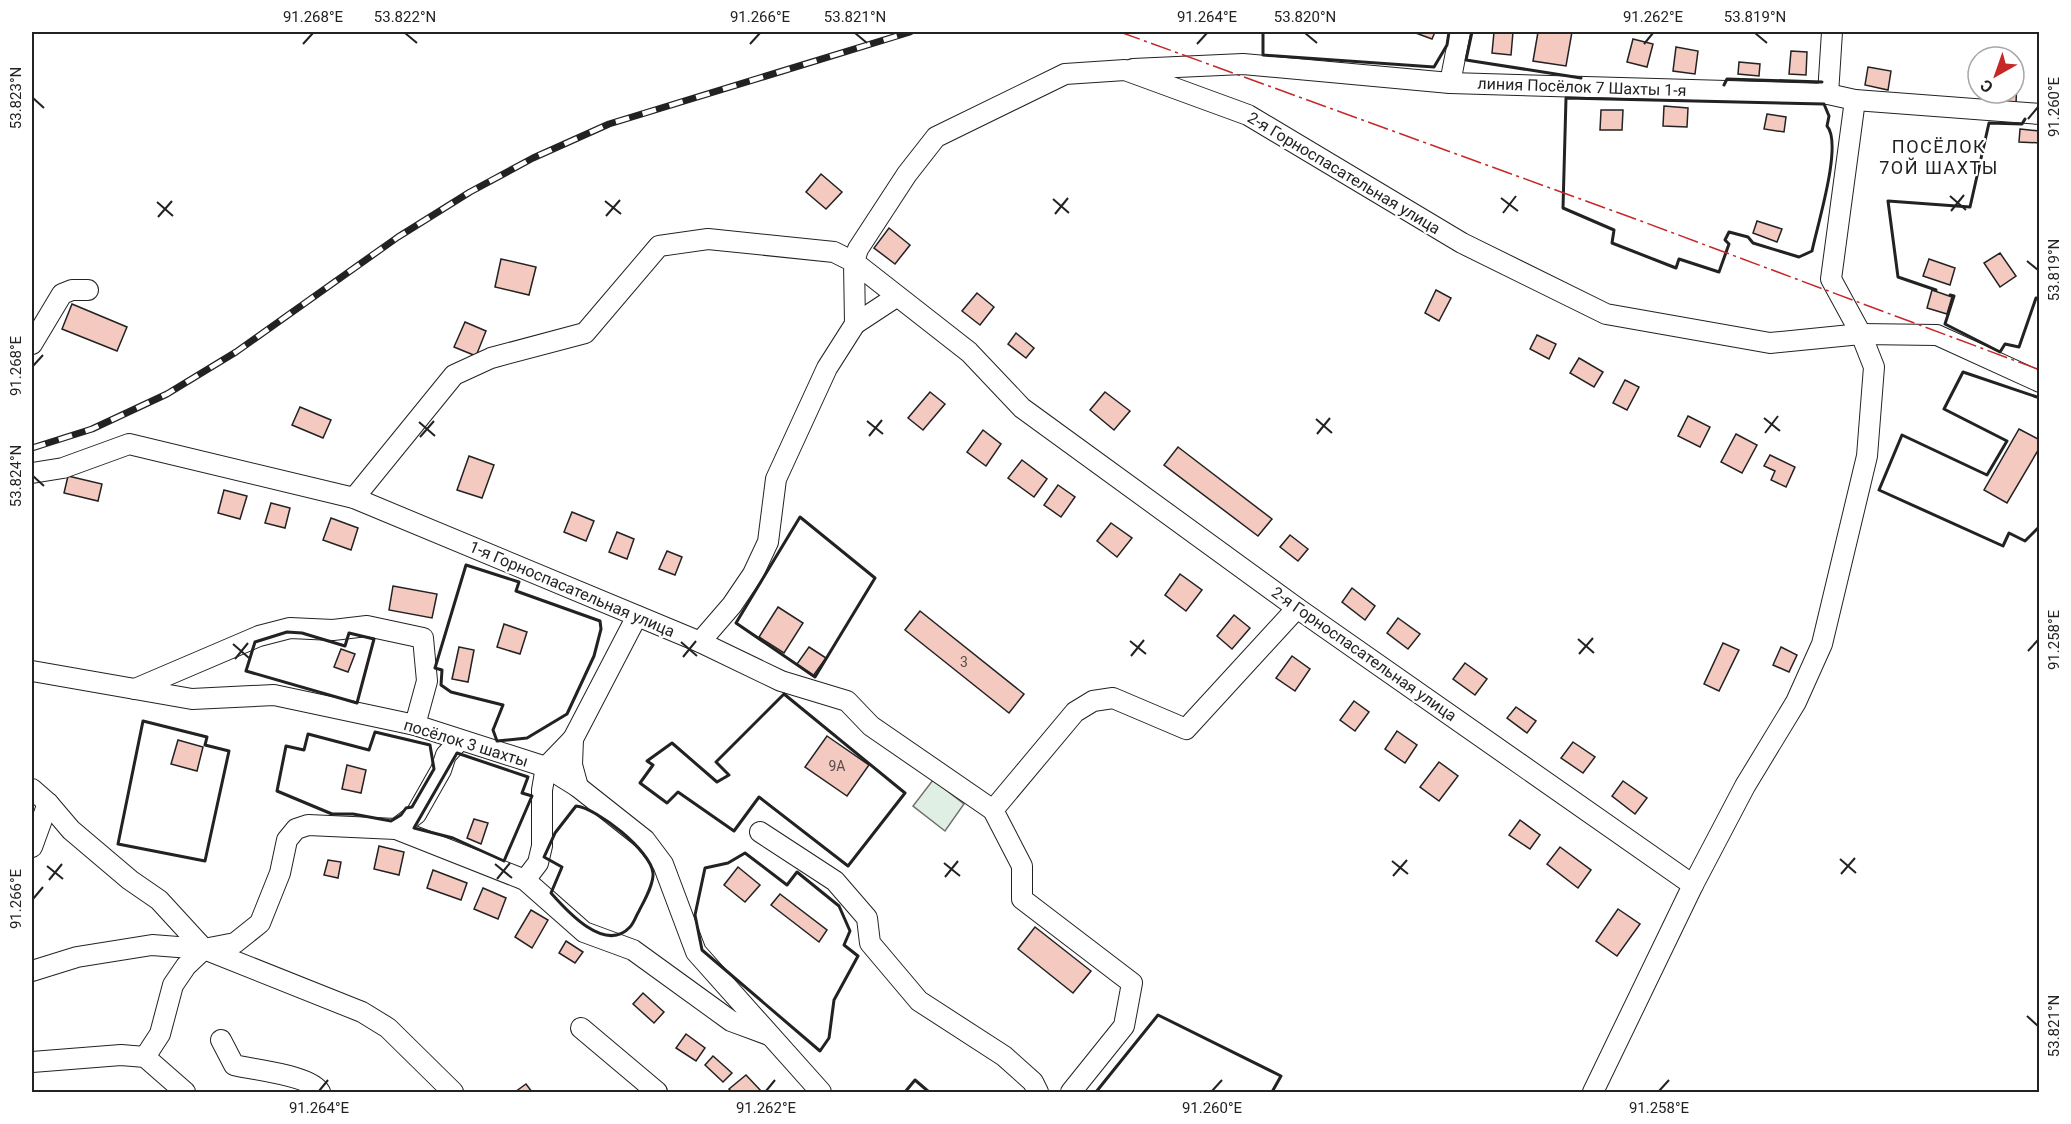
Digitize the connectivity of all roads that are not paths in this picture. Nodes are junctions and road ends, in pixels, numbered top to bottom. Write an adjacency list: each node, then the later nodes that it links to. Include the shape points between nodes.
1 (1460, 32): 4 (street)
2 (1832, 32): 5 (street)
3 (1125, 70): 4 (street, линия Посёлок 7 Шахты 1-я, via 1243,64); 8 (street, 2-я Горноспасательная улица, via 1065,74 936,137 907,174 858,249); 12 (street, 2-я Горноспасательная улица, via 1248,115 1462,243 1606,314 1770,343)
4 (1450, 83): 5 (street, линия Посёлок 7 Шахты 1-я)
5 (1828, 94): 6 (street, линия Посёлок 7 Шахты 1-я)
6 (1855, 100): 7 (street, линия Посёлок 7 Шахты 1-я); 12 (street, via 1831,279)
7 (2040, 114)
8 (854, 262): 10 (street, 2-я Горноспасательная улица); 11 (street); 16 (street, via 834,252 708,239 659,246 585,333 491,358 454,375)
9 (88, 291): 13 (street, via 62,294)
10 (896, 297): 11 (street); 17 (street, 2-я Горноспасательная улица, via 969,352 1022,408)
11 (855, 324): 19 (street, via 827,368 776,479 768,542 758,564 732,605)
12 (1861, 334): 14 (street, 2-я Горноспасательная улица, via 1937,335); 34 (street, via 1874,367 1867,456 1822,644 1797,702 1745,786)
13 (32, 344)
14 (2040, 382)
15 (32, 473): 16 (street, 1-я Горноспасательная улица, via 63,468 129,444)
16 (354, 498): 18 (street, 1-я Горноспасательная улица)
17 (1297, 608): 29 (street, via 1186,729 1113,698 1093,701 1075,712); 34 (street, 2-я Горноспасательная улица)
18 (637, 616): 19 (street, 1-я Горноспасательная улица); 23 (street)
19 (700, 642): 29 (street, 1-я Горноспасательная улица, via 781,681 847,701 871,726)
20 (33, 673): 21 (street, посёлок 3 шахты)
21 (135, 689): 22 (street, посёлок 3 шахты, via 192,699 274,695); 22 (street, via 259,636 290,628 333,630 367,626 423,638 427,681)
22 (415, 725): 24 (street, посёлок 3 шахты)
23 (573, 739): 25 (street); 26 (street, via 572,765)
24 (460, 740): 25 (street, посёлок 3 шахты); 30 (street, via 446,755 416,814)
25 (546, 767): 26 (street, посёлок 3 шахты); 33 (street, via 542,846 538,863)
26 (578, 787): 38 (street, посёлок 3 шахты, via 645,840 663,864 696,952)
27 (32, 789): 28 (street)
28 (48, 803): 32 (street); 35 (street, via 70,830 159,900)
29 (993, 810): 48 (street, 1-я Горноспасательная улица, via 1022,866 1022,899 1132,983 1125,1026)
30 (396, 829): 33 (street, посёлок 3 шахты); 35 (street, посёлок 3 шахты, via 308,825 296,829 287,840 280,873 260,923 235,943)
31 (760, 832): 47 (street, via 836,881 867,918 870,943 919,1001 1004,1056 1033,1082)
32 (32, 847)
33 (525, 880): 38 (street, посёлок 3 шахты, via 584,932 633,950 731,1021)
34 (1693, 885): 49 (street)
35 (204, 949): 36 (street, via 152,945 77,957); 40 (street, via 173,985 160,1034); 44 (street, via 362,1012 388,1028)
36 (32, 971)
37 (582, 1028): 45 (street)
38 (771, 1036): 46 (street, посёлок 3 шахты)
39 (221, 1040): 43 (street, via 234,1065 296,1077)
40 (145, 1057): 41 (street, via 121,1055); 42 (street)
41 (32, 1062)
42 (185, 1092)
43 (320, 1092)
44 (453, 1092)
45 (657, 1092)
46 (821, 1092)
47 (1038, 1092)
48 (1071, 1092)
49 (1593, 1092)

